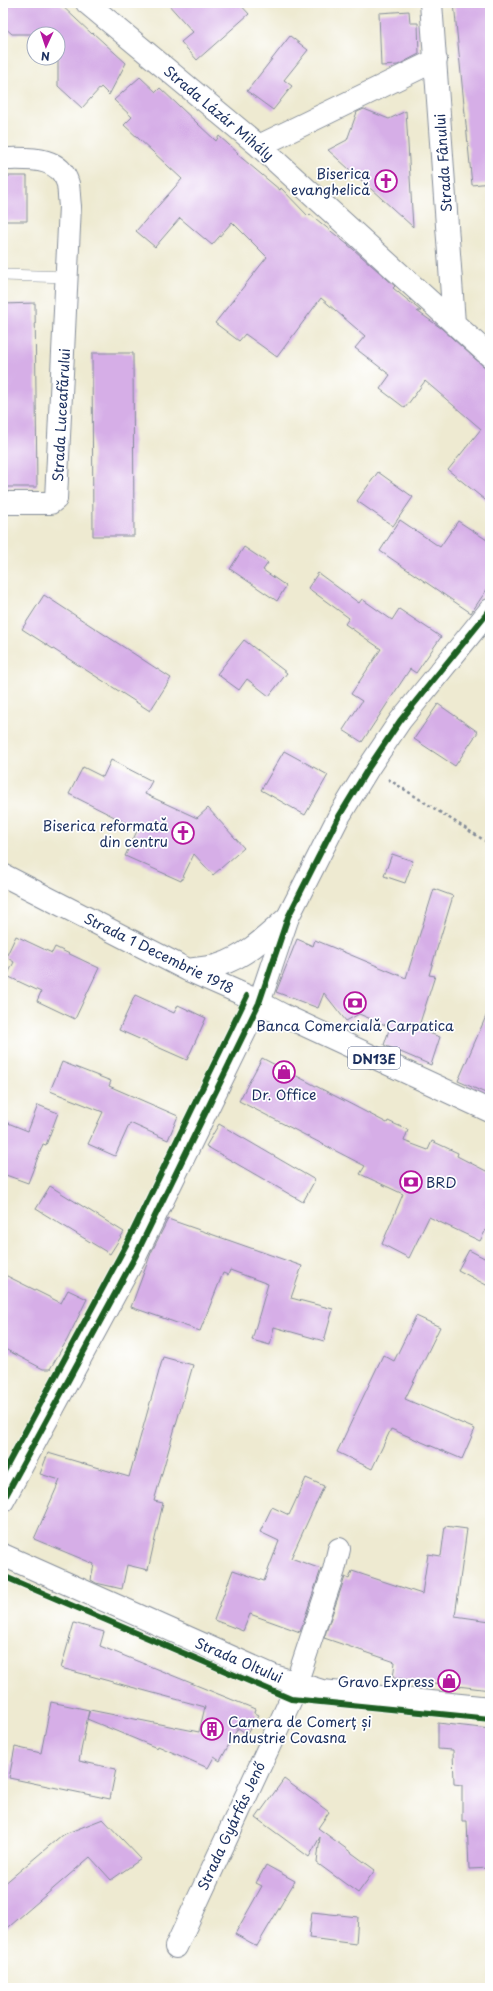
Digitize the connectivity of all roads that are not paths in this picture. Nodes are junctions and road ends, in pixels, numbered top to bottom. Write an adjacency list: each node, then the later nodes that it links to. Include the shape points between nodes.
1 (87, 3): 4 (street, Strada Lázár Mihály)
2 (431, 3): 3 (street, Strada Fânului)
3 (436, 60): 4 (street); 8 (street, Strada Fânului)
4 (259, 146): 8 (street, Strada Lázár Mihály)
5 (3, 159): 7 (street, Strada Luceafărului, via 41,159 60,168 67,183 70,206)
6 (3, 275): 7 (lane)
7 (68, 277): 10 (street, Strada Luceafărului, via 56,499 51,503)
8 (454, 323): 9 (street, Strada Lázár Mihály)
9 (490, 356)
10 (3, 503)
11 (490, 610): 13 (street, via 400,720 368,766 338,818)
12 (3, 876): 14 (street, Strada 1 Decembrie 1918 / DN13E)
13 (288, 917): 14 (street, via 261,942 240,956 219,965); 15 (street)
14 (188, 970): 15 (street, Strada 1 Decembrie 1918 / DN13E)
15 (259, 1003): 16 (street, Strada 1 Decembrie 1918 / DN13E); 17 (street, via 136,1255)
16 (490, 1111)
17 (3, 1501)
18 (339, 1549): 20 (street, Strada Gyárfás Jenő)
19 (3, 1555): 20 (street, Strada Oltului)
20 (296, 1684): 21 (street, Strada Oltului, via 322,1691); 22 (street, Strada Gyárfás Jenő)
21 (490, 1708)
22 (176, 1947)

